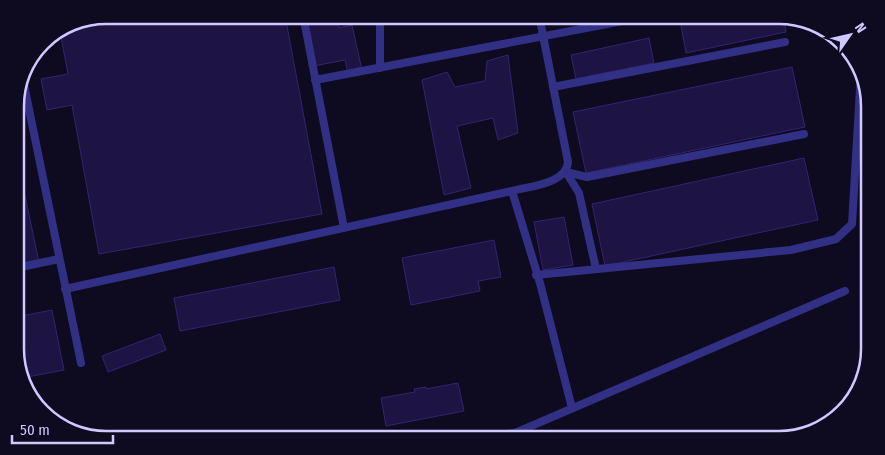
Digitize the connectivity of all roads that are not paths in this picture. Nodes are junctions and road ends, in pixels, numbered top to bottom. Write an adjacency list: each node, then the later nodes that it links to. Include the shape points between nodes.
1 (305, 24): 8 (lane)
2 (380, 24): 7 (lane)
3 (541, 24): 5 (lane)
4 (609, 24): 5 (lane)
5 (543, 37): 7 (lane); 9 (lane)
6 (785, 42): 9 (lane)
7 (380, 68): 8 (lane)
8 (315, 80): 15 (lane)
9 (553, 87): 13 (lane, via 568,162)
10 (860, 91): 18 (lane, via 852,224 842,234 828,242 791,250)
11 (25, 92): 16 (lane)
12 (804, 134): 13 (lane, via 587,177)
13 (566, 172): 14 (lane, via 558,178); 18 (lane, via 579,193)
14 (512, 191): 15 (lane); 19 (lane)
15 (344, 228): 20 (lane)
16 (59, 259): 17 (lane); 20 (lane)
17 (24, 266)
18 (596, 269): 19 (lane)
19 (536, 275): 23 (lane)
20 (65, 289): 22 (lane)
21 (844, 291): 23 (lane)
22 (81, 363)
23 (572, 408): 24 (lane)
24 (519, 431)

